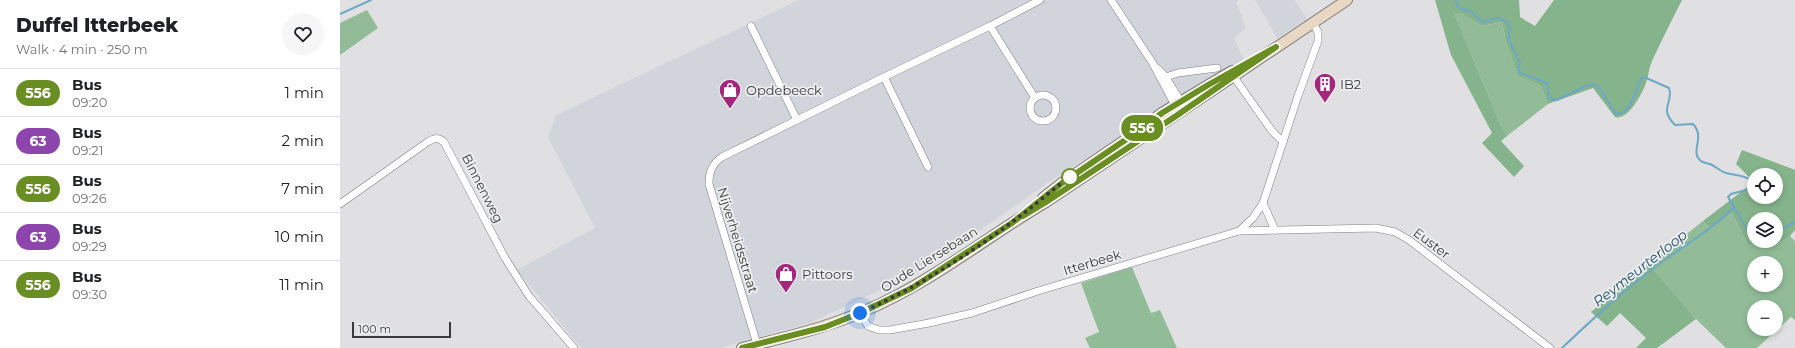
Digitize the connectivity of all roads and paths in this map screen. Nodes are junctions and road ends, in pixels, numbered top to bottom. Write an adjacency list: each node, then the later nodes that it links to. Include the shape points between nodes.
1 (1040, 0): 6 (street, Nijverheidsstraat)
2 (1111, 0): 11 (street)
3 (1347, 0): 4 (main road, Oude Liersebaan)
4 (1313, 22): 7 (main road, Oude Liersebaan); 15 (street, Itterbeek, via 1318,32 1318,42)
5 (751, 26): 14 (street)
6 (990, 26): 9 (street, Nijverheidsstraat); 12 (street)
7 (1276, 47): 10 (main road, Oude Liersebaan); 13 (main road, Oude Liersebaan)
8 (1217, 68): 11 (street, via 1178,73)
9 (884, 77): 14 (street, Nijverheidsstraat); 16 (street)
10 (1234, 77): 13 (main road, Oude Liersebaan); 15 (street, via 1272,131)
11 (1162, 78): 13 (street)
12 (1035, 98)
13 (1180, 105): 21 (main road, Oude Liersebaan, via 1062,183 1012,223 912,288)
14 (797, 120): 22 (street, Nijverheidsstraat, via 722,157 715,162 709,176 709,184)
15 (1283, 142): 17 (street, Itterbeek)
16 (928, 167)
17 (1263, 203): 19 (street); 20 (street, Itterbeek, via 1253,218)
18 (340, 204): 23 (street, Binnenweg, via 429,141 440,138 453,157 529,296)
19 (1275, 230): 20 (street, Euster); 25 (street, Euster, via 1376,228 1395,232)
20 (1239, 231): 21 (street, Itterbeek, via 972,313 929,323 879,330 868,326)
21 (860, 313): 22 (main road, Oude Liersebaan, via 825,327)
22 (757, 344): 24 (main road, Oude Liersebaan)
23 (574, 348)
24 (742, 348)
25 (1550, 348)

